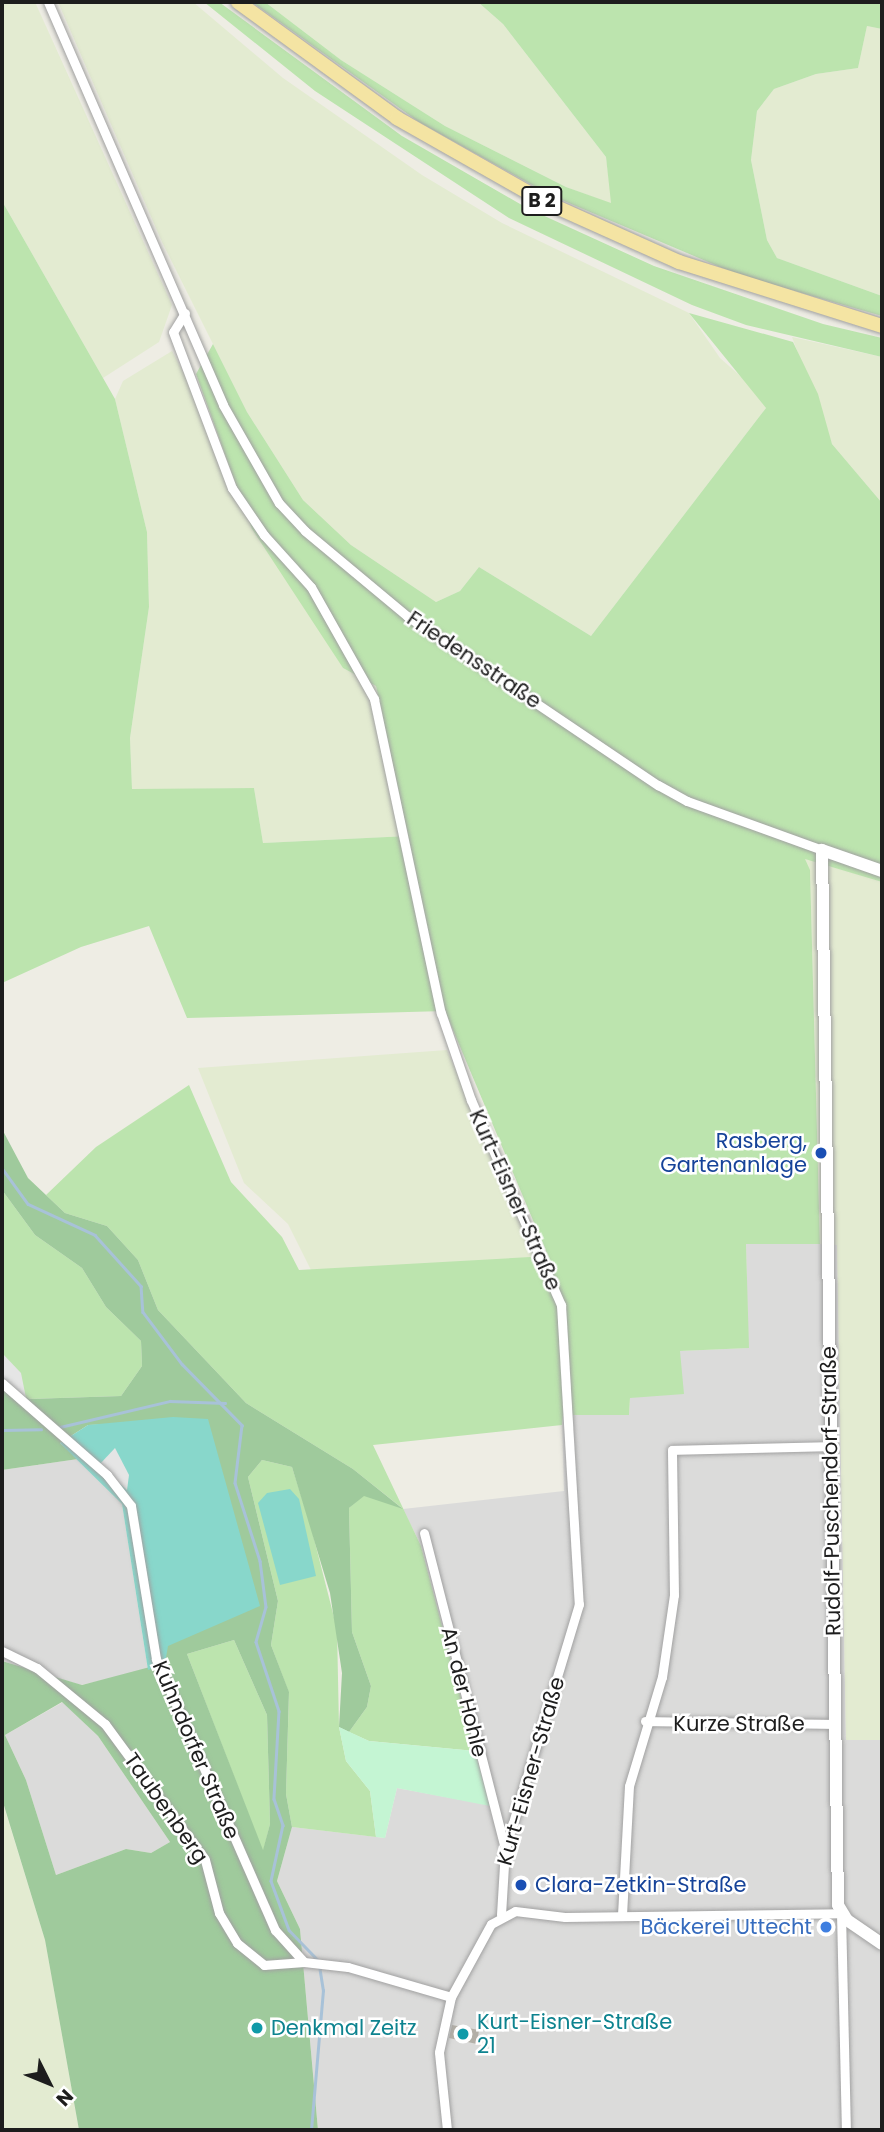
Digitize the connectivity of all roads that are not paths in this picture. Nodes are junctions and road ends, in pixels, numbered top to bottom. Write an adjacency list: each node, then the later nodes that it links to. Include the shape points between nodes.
1 (48, 2): 3 (street, Friedensstraße)
2 (238, 2): 4 (main road, B 2, via 397,118 543,201 679,262)
3 (185, 313): 5 (street, Friedensstraße, via 253,461 279,503 349,571 658,785 687,801); 13 (street, Kurt-Eisner-Straße, via 173,332 232,488 264,535 312,587 374,699 441,1013 471,1100 561,1305 579,1604)
4 (882, 326)
5 (822, 850): 6 (street, Friedensstraße); 8 (street, Rudolf-Puschendorf-Straße)
6 (882, 872)
7 (2, 1383): 18 (street, Kuhndorfer Straße, via 125,1495 134,1516 156,1659 265,1912)
8 (831, 1446): 11 (street, via 672,1450 674,1595 662,1677); 12 (street, Rudolf-Puschendorf-Straße)
9 (424, 1533): 13 (street, An der Hohle)
10 (2, 1651): 18 (street, Taubenberg, via 37,1668 105,1724 205,1860 219,1913 237,1944 264,1965)
11 (645, 1721): 12 (street, Kurze Straße); 16 (street, via 626,1801)
12 (834, 1724): 14 (street, Rudolf-Puschendorf-Straße)
13 (505, 1849): 15 (street, Kurt-Eisner-Straße)
14 (841, 1913): 16 (street); 17 (street); 21 (street, Rudolf-Puschendorf-Straße)
15 (500, 1915): 16 (street); 19 (street, Kurt-Eisner-Straße)
16 (622, 1915)
17 (882, 1944)
18 (308, 1962): 19 (street)
19 (451, 1997): 20 (street, Kurt-Eisner-Straße, via 439,2052)
20 (447, 2130)
21 (846, 2130)

